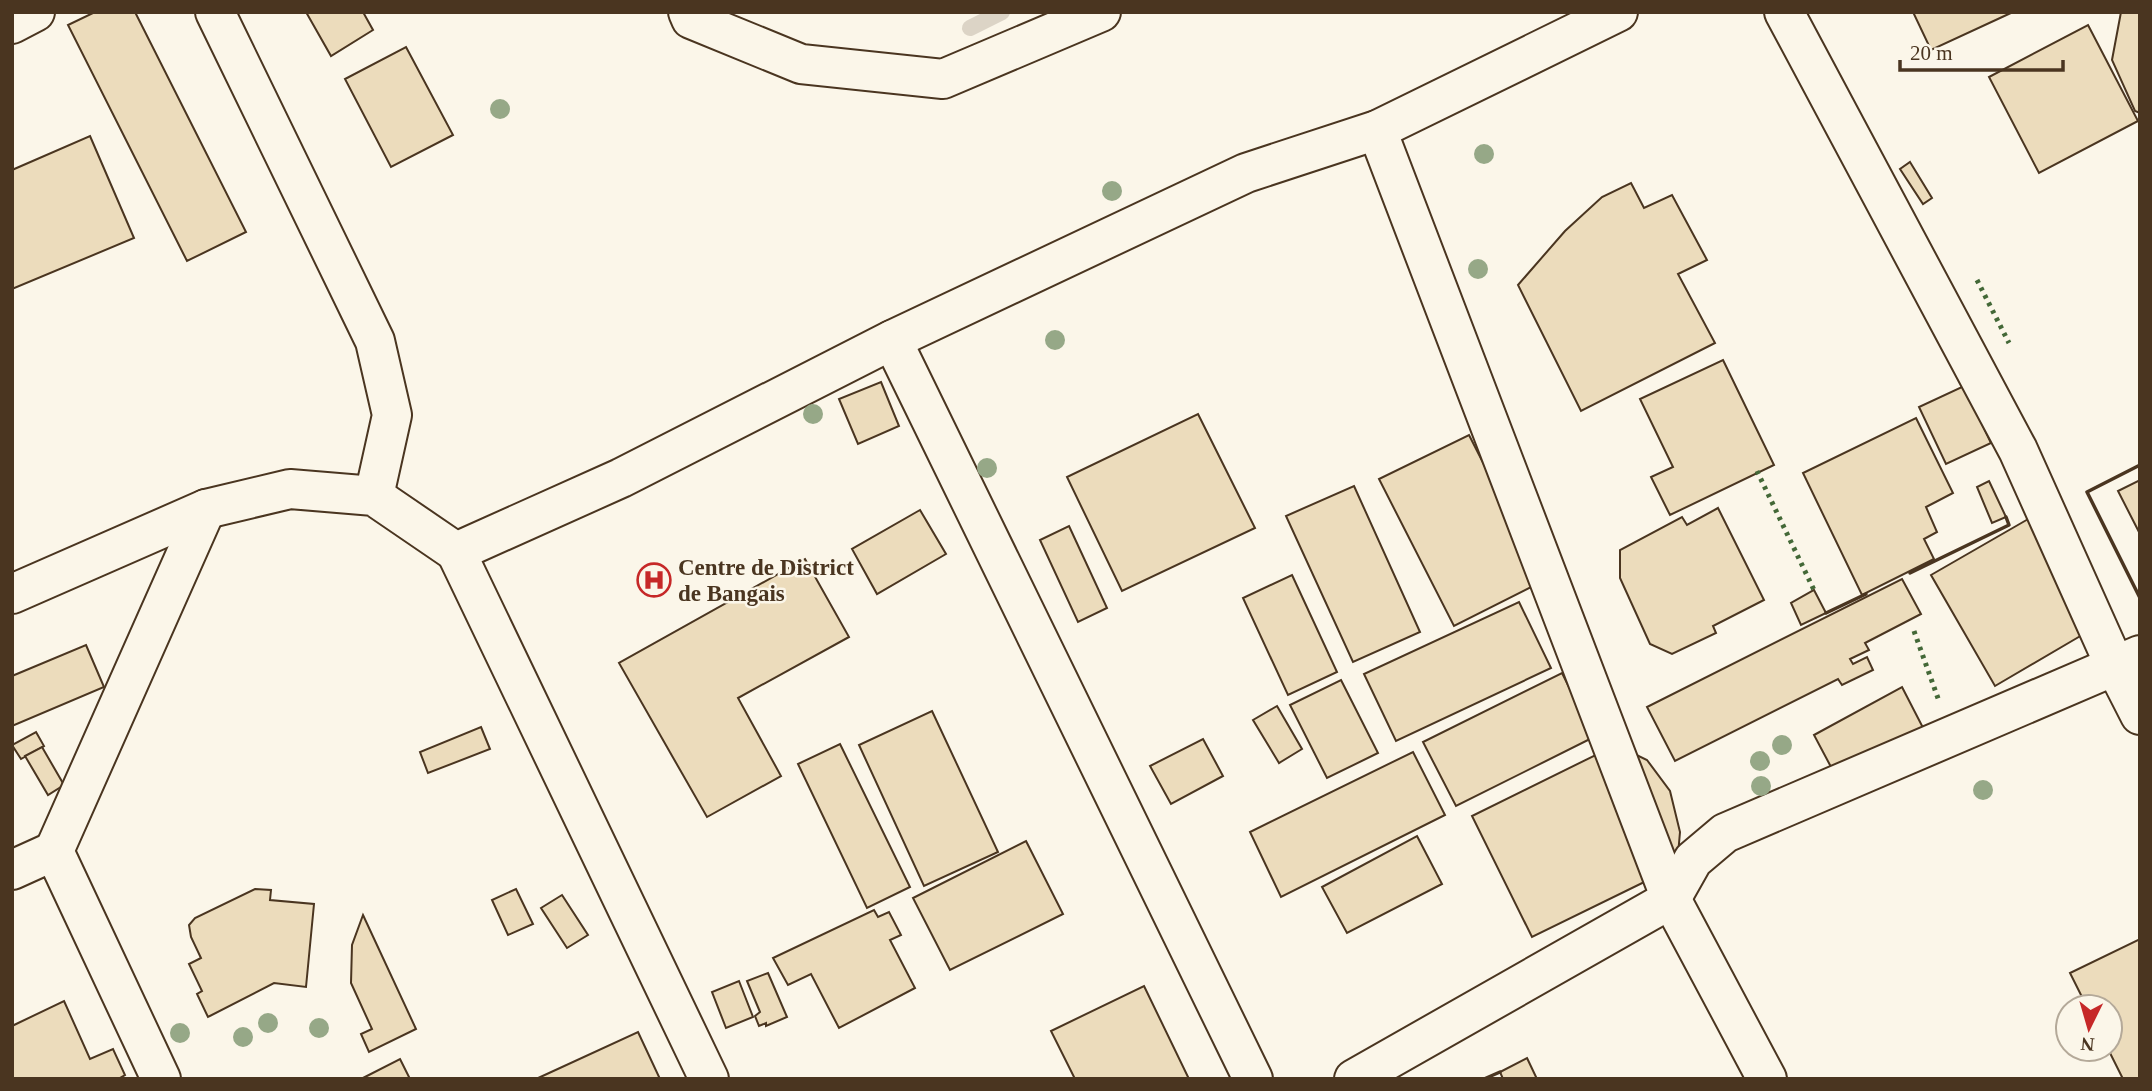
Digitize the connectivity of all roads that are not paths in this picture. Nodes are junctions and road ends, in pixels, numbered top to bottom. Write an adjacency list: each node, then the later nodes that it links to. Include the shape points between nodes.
1 (34, 12): 7 (street)
2 (215, 12): 10 (street, via 375,341 392,415)
3 (688, 12): 4 (street, via 691,19 802,64 943,79)
4 (1101, 12)
5 (1618, 12): 8 (street)
6 (1784, 12): 14 (street)
7 (12, 24)
8 (1377, 130): 9 (street, via 1246,173); 18 (street)
9 (891, 340): 12 (street, via 621,478); 21 (street)
10 (374, 496): 11 (street, via 290,489); 12 (street)
11 (206, 509): 13 (street); 16 (street)
12 (456, 552): 20 (street)
13 (12, 594)
14 (2127, 661): 15 (street); 18 (street, via 1725,834 1693,860)
15 (2140, 715)
16 (54, 850): 17 (street); 19 (street)
17 (12, 870)
18 (1671, 899): 22 (street); 23 (street)
19 (161, 1079)
20 (709, 1079)
21 (1253, 1079)
22 (1354, 1079)
23 (1766, 1079)

